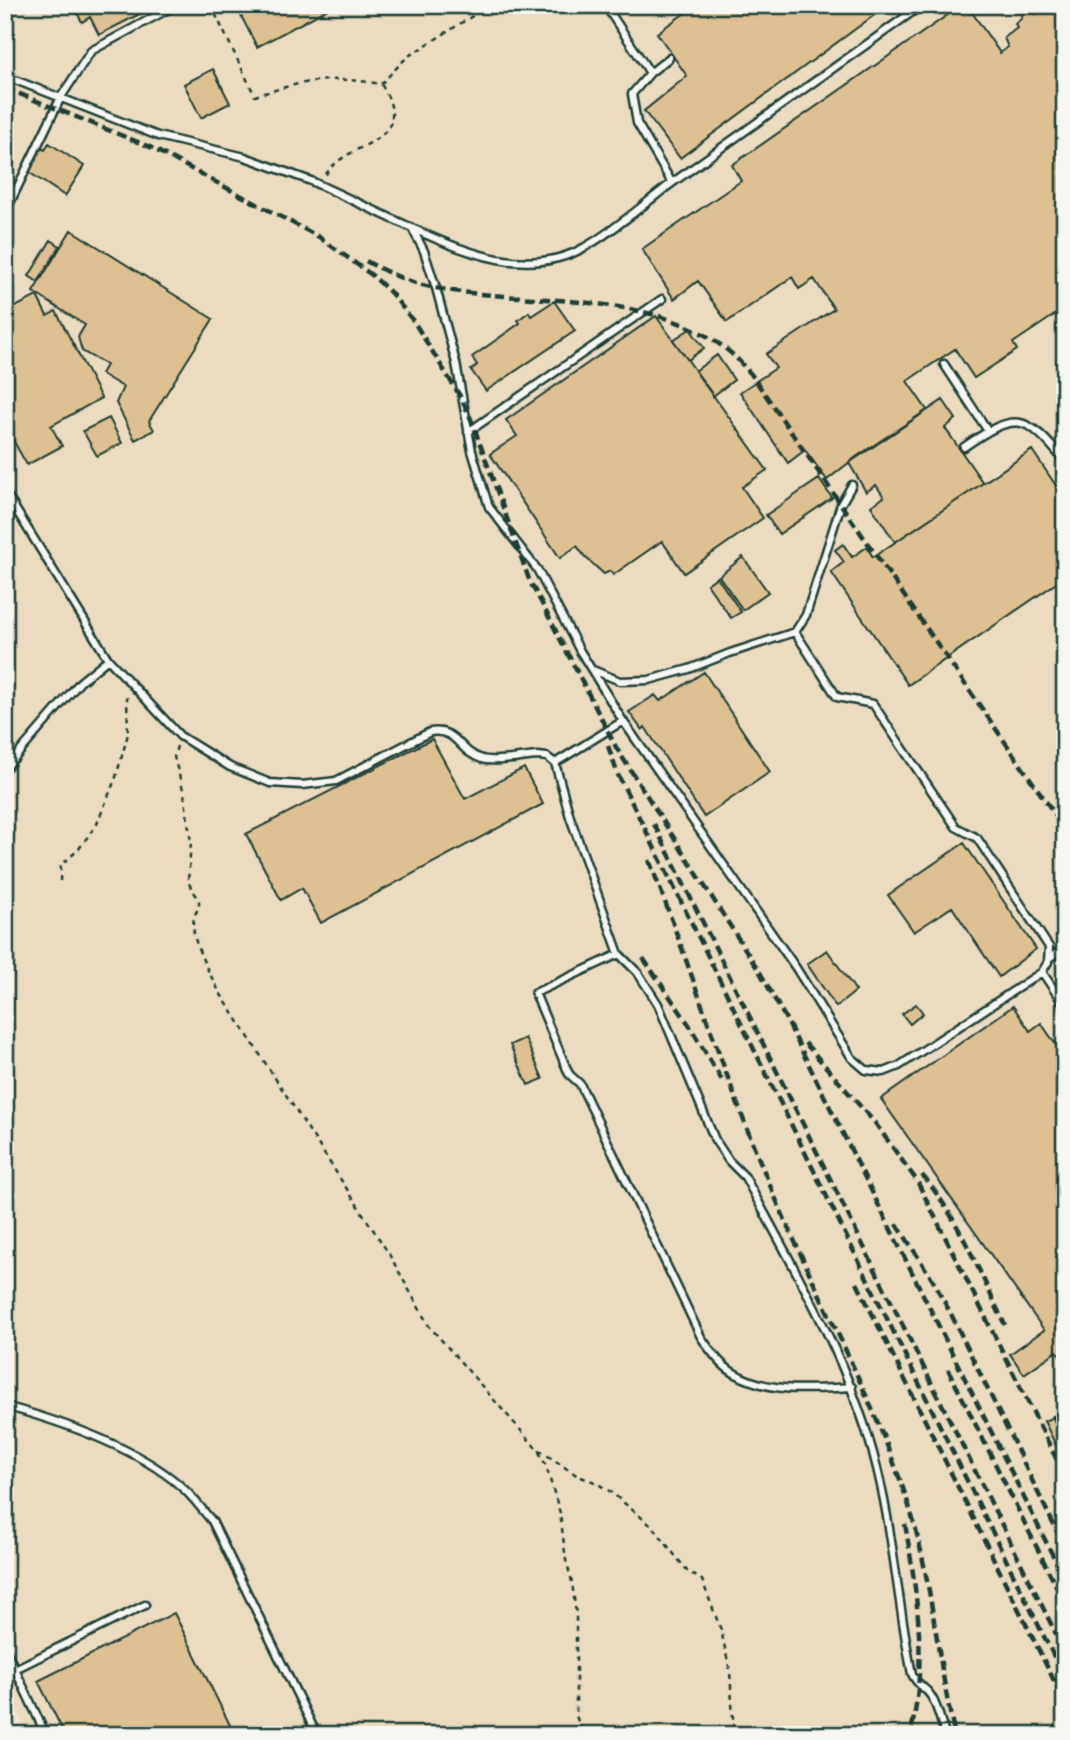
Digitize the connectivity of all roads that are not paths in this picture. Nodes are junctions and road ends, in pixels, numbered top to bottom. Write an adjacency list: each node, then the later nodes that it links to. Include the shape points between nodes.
1 (176, 5): 7 (lane, via 91,51)
2 (606, 5): 5 (lane)
3 (922, 5): 8 (lane)
4 (669, 58): 5 (lane)
5 (650, 73): 8 (lane, via 632,94 637,122)
6 (5, 76): 7 (lane)
7 (61, 97): 9 (lane); 10 (lane, via 158,136 245,157 320,185)
8 (672, 183): 10 (lane, via 584,248 548,261 482,256)
9 (5, 213)
10 (412, 228): 14 (lane, via 424,251 448,329)
11 (662, 299): 14 (lane)
12 (944, 364): 13 (lane)
13 (988, 431): 15 (lane); 16 (lane, via 1006,421 1028,423)
14 (468, 432): 21 (lane, via 489,507 537,569)
15 (964, 447)
16 (1065, 462)
17 (852, 485): 19 (lane, via 841,504 806,615)
18 (5, 492): 20 (lane)
19 (795, 632): 21 (lane, via 649,680 620,681); 27 (lane, via 837,697 873,704 956,827 977,838 1043,934)
20 (108, 659): 23 (lane, via 180,736 230,767 270,783 336,781 442,730 470,755 485,761 547,757); 24 (lane, via 80,682)
21 (591, 670): 22 (lane)
22 (623, 721): 23 (lane); 28 (lane, via 796,968 852,1058 866,1070 884,1072 899,1066)
23 (555, 763): 26 (lane)
24 (5, 769)
25 (1065, 948): 27 (lane)
26 (619, 954): 30 (lane, via 658,1004 715,1140 745,1177 816,1306); 30 (lane, via 535,993 569,1074 580,1084 701,1337 732,1373 761,1385 799,1390)
27 (1049, 958): 28 (lane)
28 (1042, 972): 29 (lane)
29 (1065, 1006)
30 (852, 1387): 37 (lane, via 882,1493 912,1674 929,1693)
31 (5, 1406): 36 (lane, via 103,1440 158,1469 187,1492 212,1521)
32 (145, 1605): 34 (lane)
33 (5, 1648): 34 (lane)
34 (15, 1670): 35 (lane)
35 (46, 1735)
36 (317, 1735)
37 (945, 1735)

